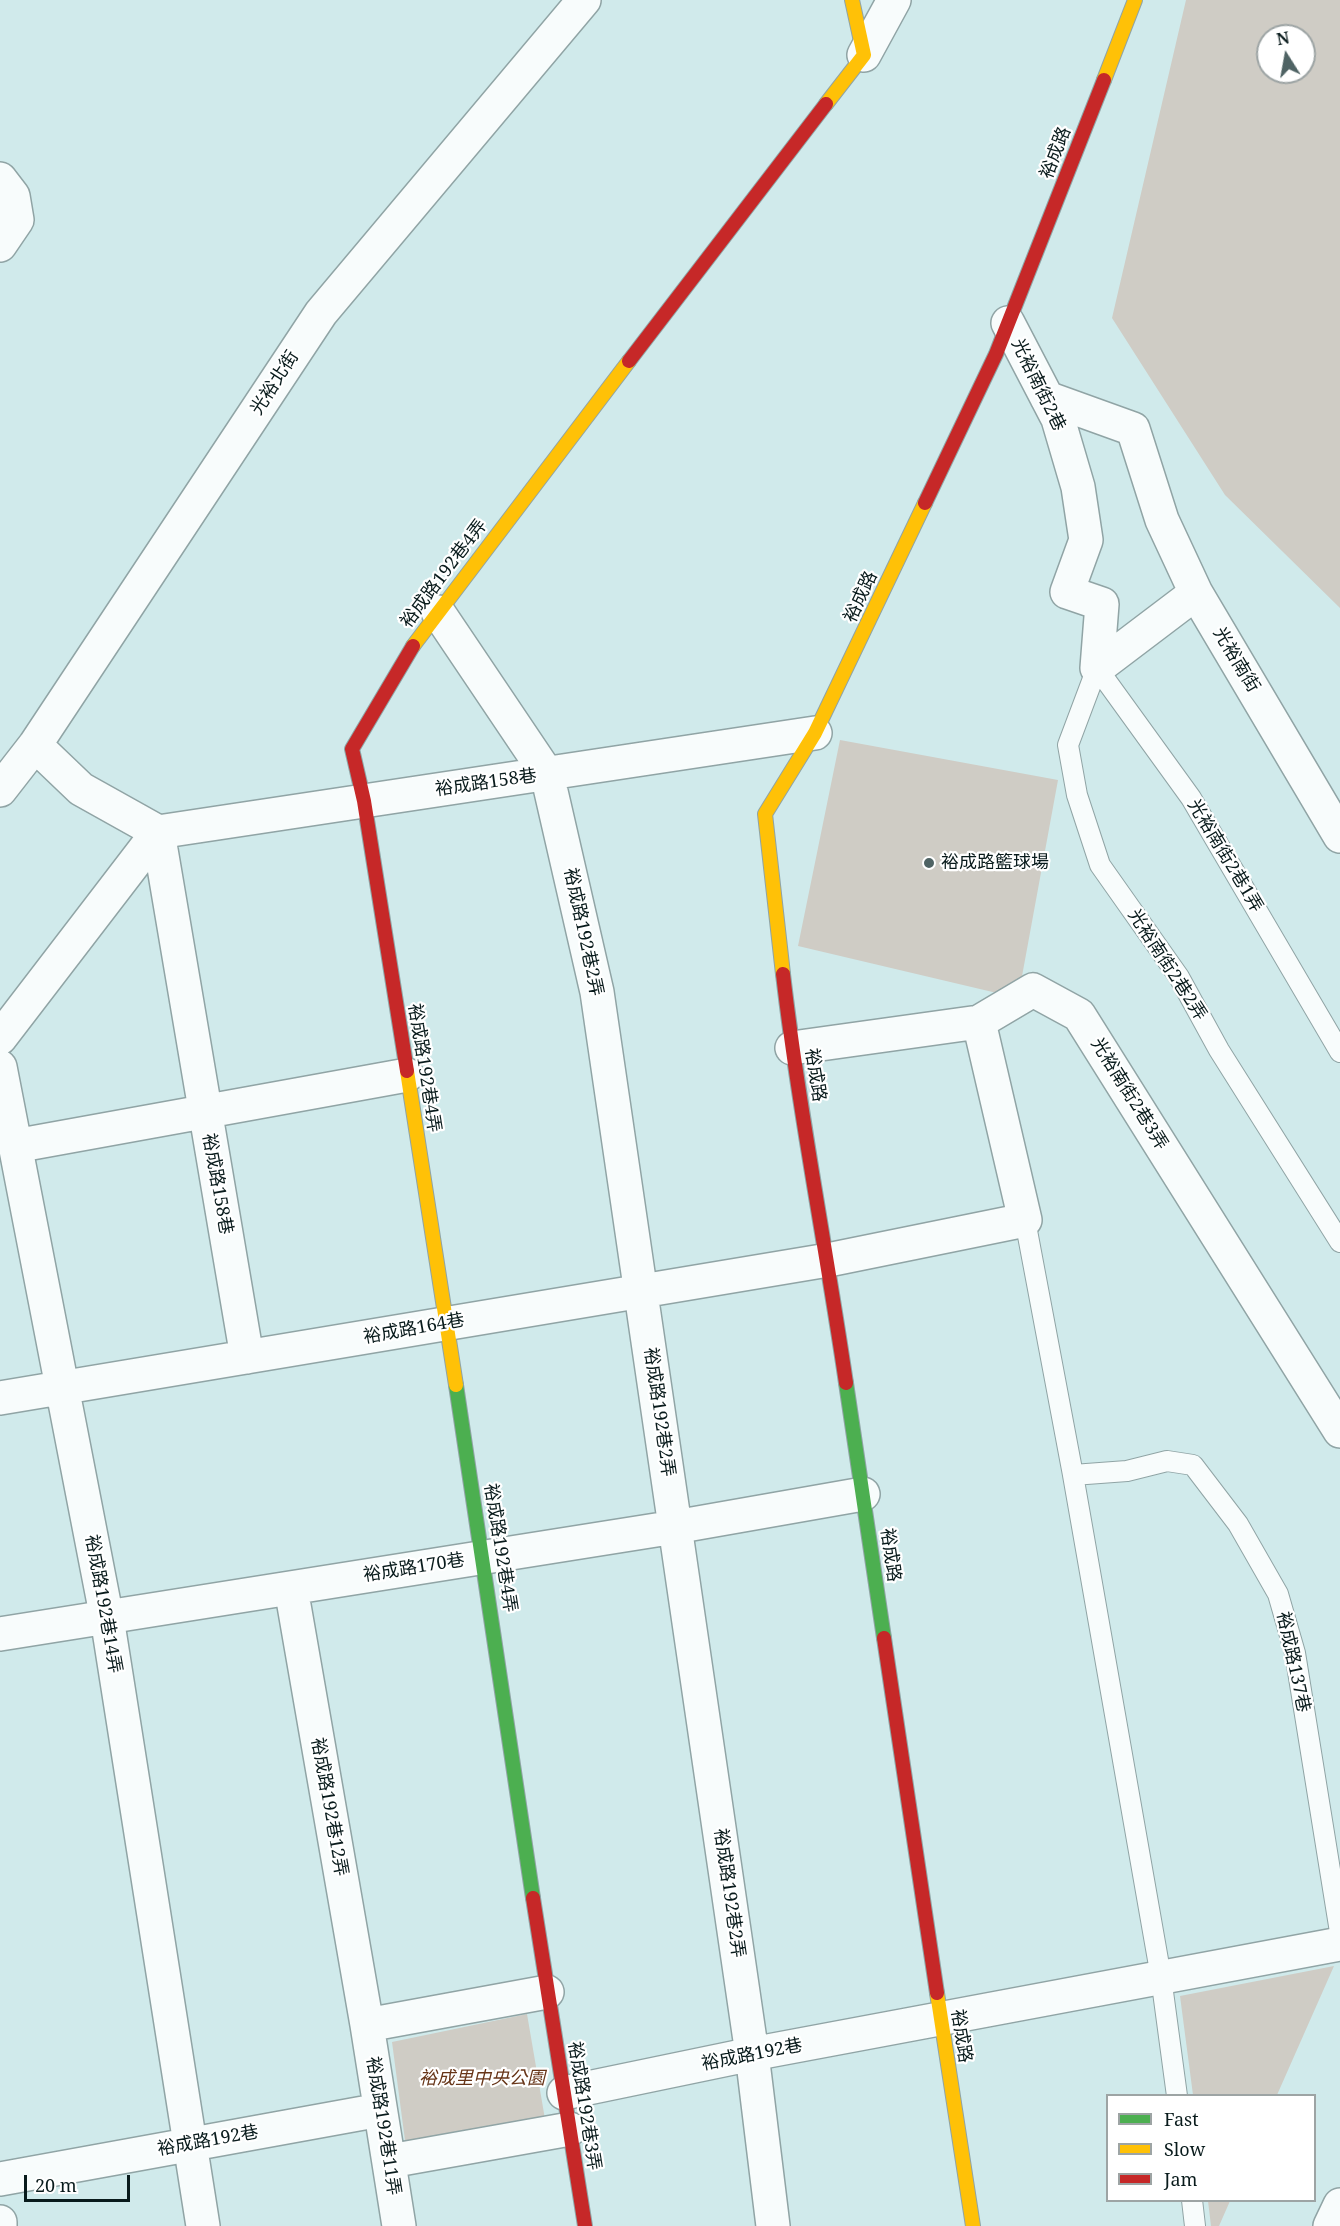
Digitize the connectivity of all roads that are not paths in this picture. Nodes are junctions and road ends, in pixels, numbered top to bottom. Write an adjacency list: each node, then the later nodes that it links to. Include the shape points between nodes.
1 (584, 0): 14 (street, 光裕北街, via 321,313)
2 (852, 0): 5 (street)
3 (894, 0): 5 (street)
4 (1135, 0): 8 (street, 裕成路)
5 (864, 55): 11 (street, 裕成路192巷4弄)
6 (0, 179): 7 (street, via 13,196 17,220)
7 (0, 245)
8 (1008, 324): 9 (street, 光裕南街2巷); 13 (street, 裕成路)
9 (1047, 398): 10 (street, 光裕南街, via 1133,429 1162,520); 12 (street, 光裕南街2巷, via 1058,419 1078,487 1086,540 1067,592 1102,604)
10 (1196, 592): 12 (street); 19 (street, 光裕南街)
11 (438, 612): 15 (street); 17 (street, 裕成路192巷4弄, via 416,641 352,749)
12 (1097, 668): 23 (lane, 光裕南街2巷1弄, via 1191,798); 29 (lane, 光裕南街2巷2弄, via 1068,745 1077,795 1100,865 1179,977 1219,1050)
13 (815, 734): 15 (street, 裕成路158巷); 22 (street, 裕成路, via 765,814)
14 (35, 745): 16 (street, 光裕北街); 18 (street, via 81,789)
15 (547, 774): 17 (street, 裕成路158巷); 31 (street, 裕成路192巷2弄, via 597,992)
16 (0, 790)
17 (364, 801): 18 (street, 裕成路158巷); 25 (street, 裕成路192巷4弄)
18 (158, 832): 21 (street); 26 (street, 裕成路158巷)
19 (1340, 836)
20 (978, 1022): 22 (street, 光裕南街2巷3弄); 28 (street); 36 (street, 光裕南街2巷3弄, via 1033,990 1079,1015)
21 (0, 1038)
22 (792, 1048): 30 (street, 裕成路)
23 (1340, 1052)
24 (0, 1067): 27 (street, 裕成路192巷14弄)
25 (407, 1075): 26 (street); 32 (street, 裕成路192巷4弄)
26 (204, 1112): 27 (street); 33 (street, 裕成路158巷)
27 (15, 1146): 34 (street, 裕成路192巷14弄)
28 (1025, 1220): 30 (street, 裕成路164巷); 37 (lane)
29 (1340, 1242)
30 (828, 1260): 31 (street, 裕成路164巷); 38 (street, 裕成路)
31 (642, 1291): 32 (street, 裕成路164巷); 39 (street, 裕成路192巷2弄)
32 (445, 1324): 33 (street, 裕成路164巷); 40 (street, 裕成路192巷4弄)
33 (247, 1358): 34 (street, 裕成路164巷)
34 (63, 1388): 35 (street, 裕成路164巷); 42 (street, 裕成路192巷14弄)
35 (0, 1398)
36 (1340, 1431)
37 (1073, 1475): 44 (lane, 裕成路137巷, via 1127,1471 1167,1461 1193,1465 1238,1524 1278,1594 1295,1653); 46 (lane)
38 (863, 1494): 39 (street, 裕成路170巷); 48 (street, 裕成路)
39 (675, 1527): 40 (street, 裕成路170巷); 50 (street, 裕成路192巷2弄)
40 (483, 1557): 41 (street, 裕成路170巷); 47 (street, 裕成路192巷4弄)
41 (291, 1588): 42 (street, 裕成路170巷); 49 (street, 裕成路192巷12弄)
42 (106, 1617): 43 (street, 裕成路170巷); 55 (street, 裕成路192巷14弄)
43 (0, 1634)
44 (1340, 1932)
45 (1340, 1944): 46 (street)
46 (1161, 1977): 48 (street); 52 (lane)
47 (547, 1992): 49 (street); 51 (street, 裕成路192巷3弄)
48 (940, 2020): 50 (street, 裕成路192巷); 64 (street, 裕成路)
49 (367, 2025): 53 (street, 裕成路192巷11弄)
50 (752, 2054): 51 (street, 裕成路192巷); 63 (street, 裕成路192巷2弄)
51 (564, 2093): 54 (street, 裕成路192巷3弄)
52 (1177, 2094)
53 (380, 2110): 55 (street, 裕成路192巷); 56 (street, 裕成路192巷11弄)
54 (570, 2129): 56 (street); 62 (street, 裕成路192巷3弄)
55 (191, 2144): 57 (street, 裕成路192巷); 60 (street, 裕成路192巷14弄)
56 (390, 2161): 61 (street, 裕成路192巷11弄)
57 (0, 2180)
58 (1192, 2202): 65 (lane)
59 (1340, 2205): 66 (street)
60 (203, 2226)
61 (399, 2226)
62 (585, 2226)
63 (773, 2226)
64 (973, 2226)
65 (1195, 2226)
66 (1330, 2226)

